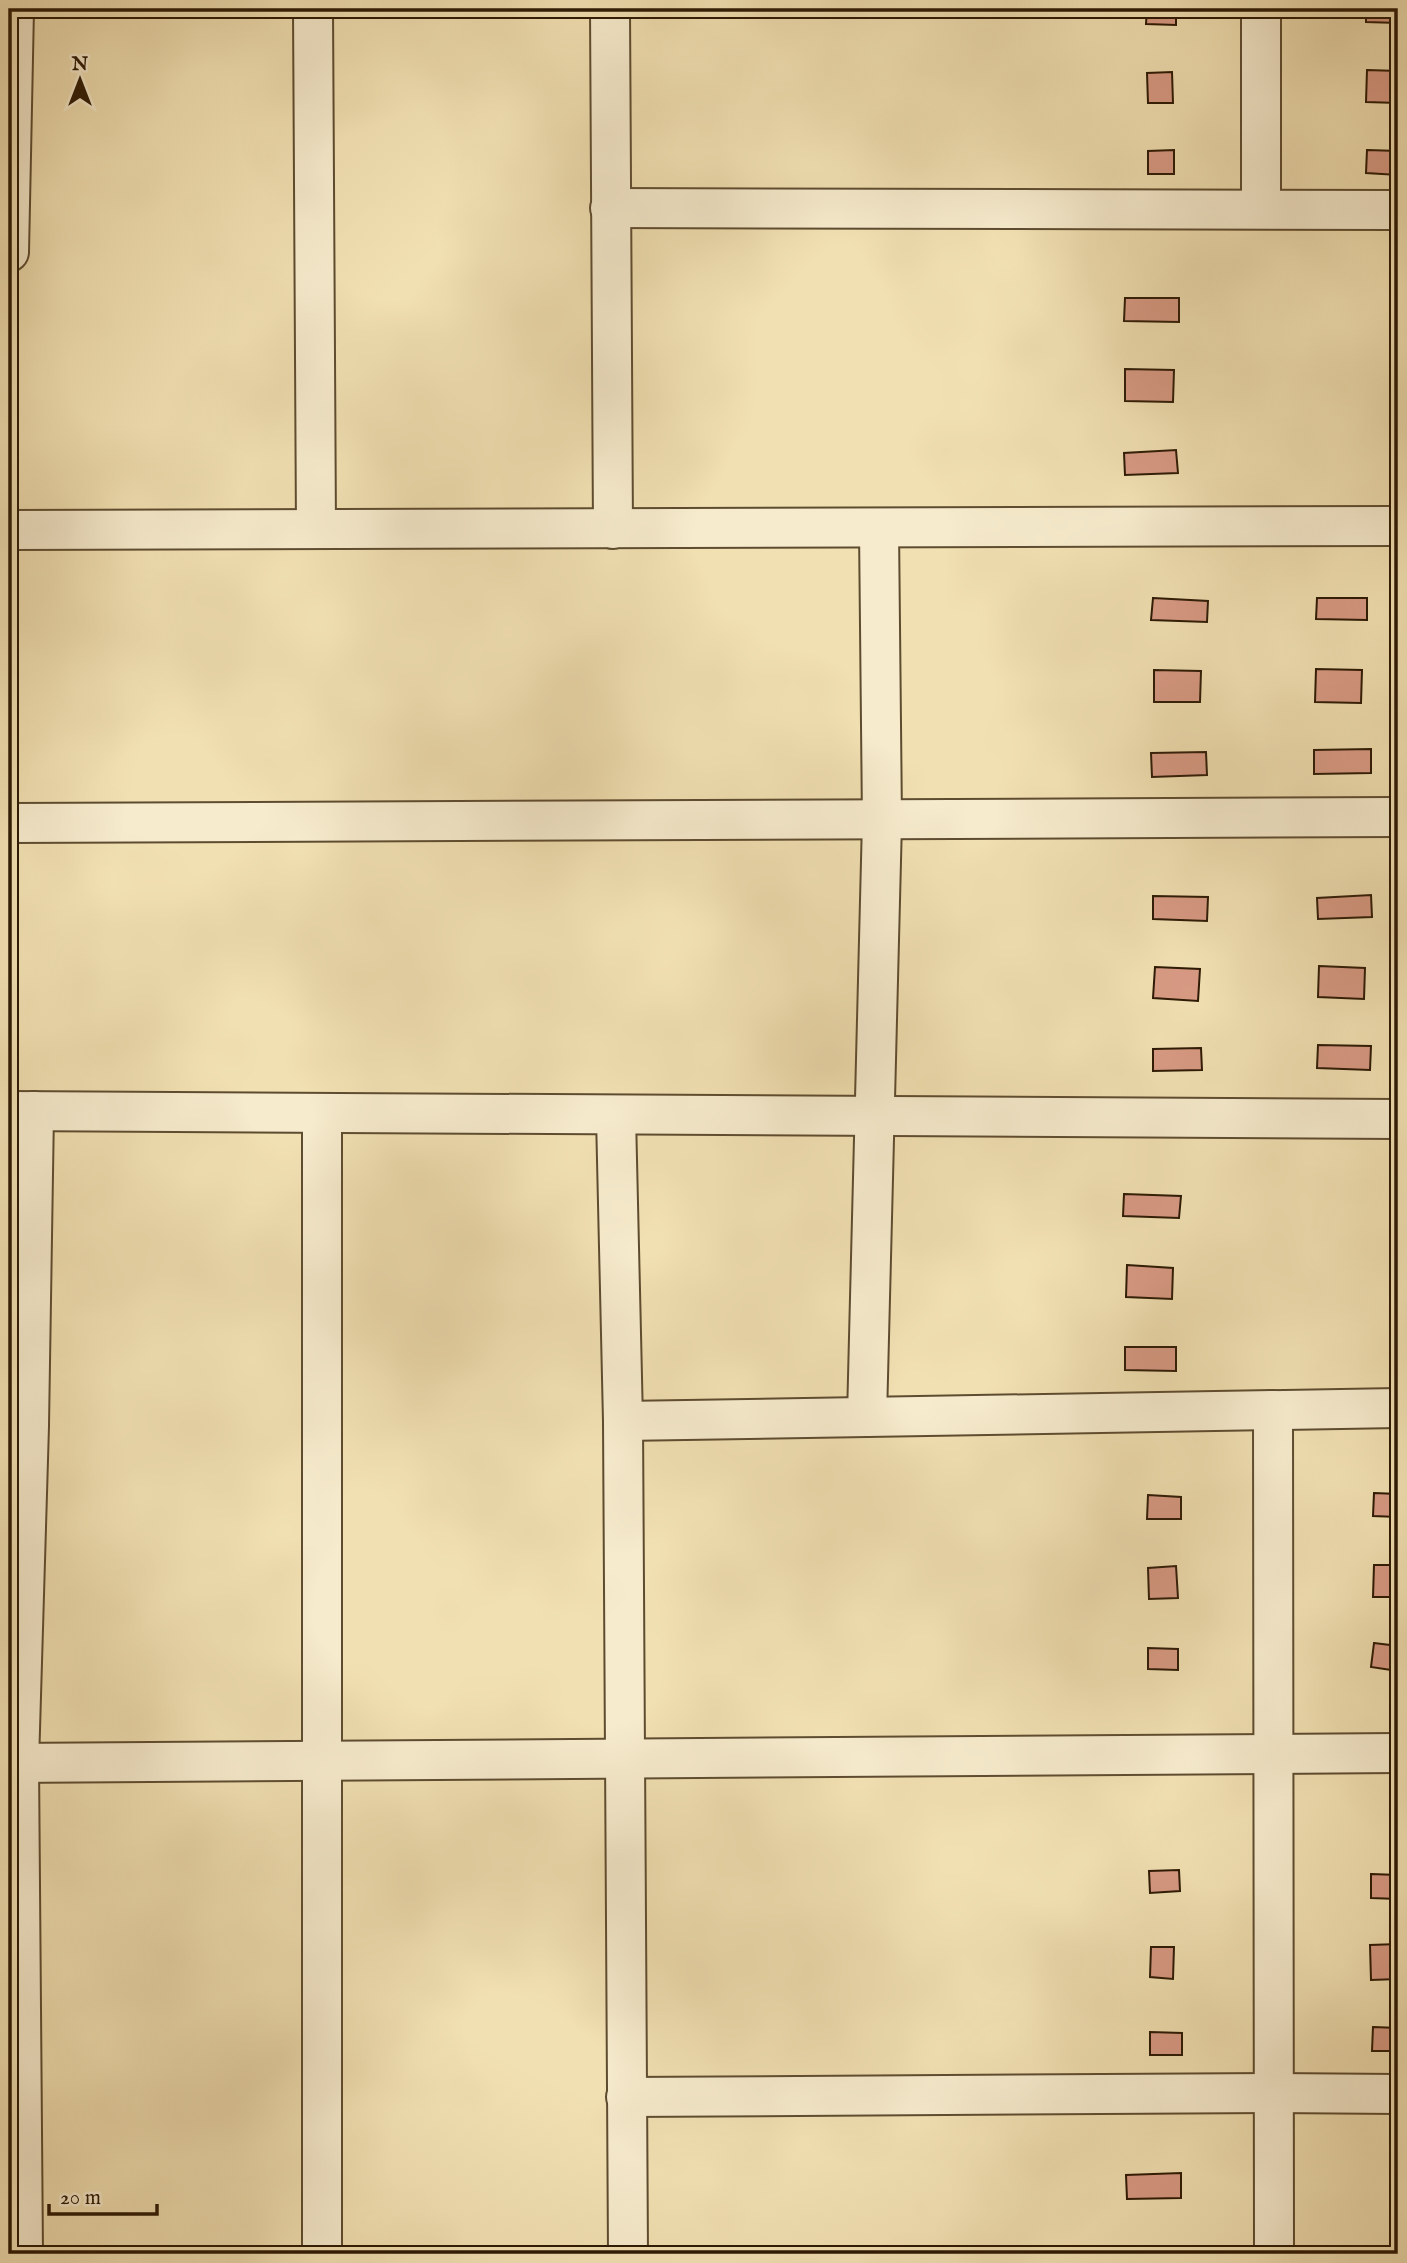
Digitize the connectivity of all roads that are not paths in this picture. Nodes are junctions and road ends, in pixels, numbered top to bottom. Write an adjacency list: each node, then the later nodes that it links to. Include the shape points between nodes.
1 (14, 9): 8 (street)
2 (313, 9): 12 (street)
3 (610, 9): 5 (street)
4 (1261, 9): 6 (street)
5 (610, 208): 6 (street); 13 (street)
6 (1261, 209): 7 (street)
7 (1398, 210)
8 (9, 227): 9 (street)
9 (9, 252)
10 (1398, 526): 11 (street)
11 (879, 528): 13 (street); 16 (street)
12 (316, 529): 13 (street); 14 (street)
13 (613, 529)
14 (9, 530)
15 (1398, 817): 16 (street)
16 (882, 821): 17 (street); 21 (street)
17 (9, 823)
18 (22, 1111): 19 (street); 27 (street)
19 (322, 1114): 20 (street); 31 (street)
20 (616, 1116): 21 (street); 26 (street)
21 (876, 1117): 22 (street); 25 (street)
22 (1398, 1119)
23 (1398, 1408): 24 (street)
24 (1273, 1410): 25 (street); 29 (street)
25 (867, 1417): 26 (street)
26 (623, 1421): 30 (street)
27 (19, 1425): 32 (street)
28 (1398, 1753): 29 (street)
29 (1274, 1754): 30 (street); 33 (street)
30 (624, 1759): 31 (street); 35 (street)
31 (322, 1761): 32 (street); 38 (street)
32 (14, 1763): 36 (street)
33 (1274, 2093): 34 (street); 35 (street); 40 (street)
34 (1398, 2094)
35 (626, 2096): 39 (street)
36 (15, 2100): 37 (street)
37 (23, 2254)
38 (322, 2254)
39 (628, 2254)
40 (1274, 2254)

